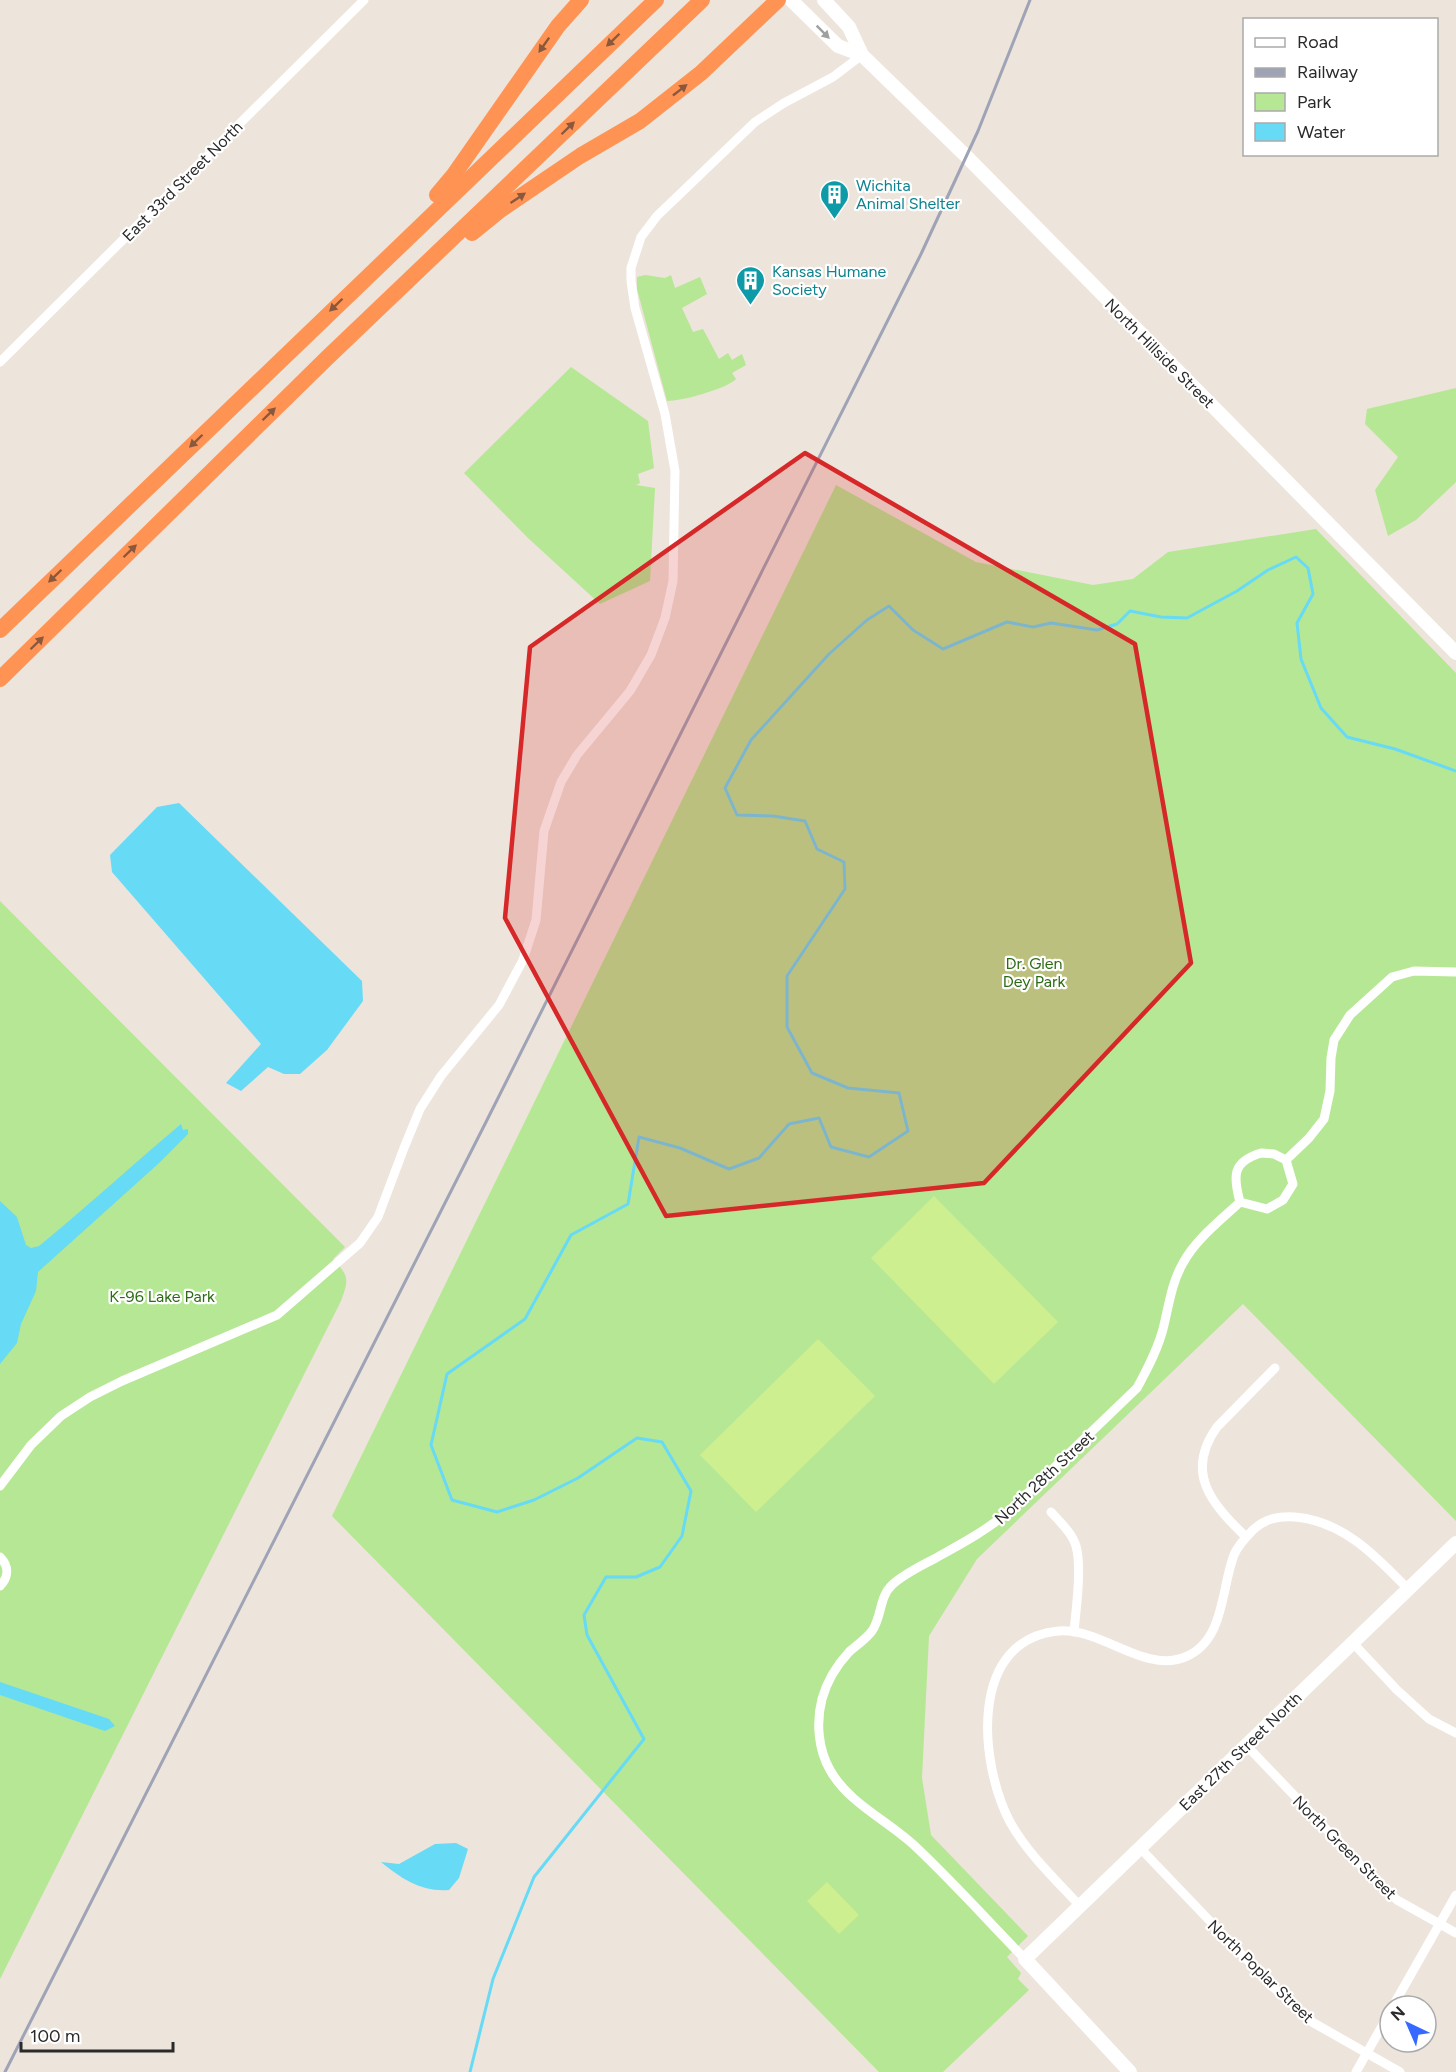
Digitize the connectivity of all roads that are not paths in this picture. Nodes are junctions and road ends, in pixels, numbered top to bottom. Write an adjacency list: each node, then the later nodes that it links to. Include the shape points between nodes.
1 (364, 0): 11 (street, East 33rd Street North)
2 (581, 0): 9 (highway, one-way to 9, via 558,26 453,176)
3 (656, 0): 9 (highway, one-way to 9)
4 (702, 0): 10 (highway, one-way to 4)
5 (777, 0): 10 (highway, one-way to 5, via 431,265 499,211 640,121 701,73)
6 (791, 0): 8 (main road, North Hillside Street, one-way to 8, via 838,46)
7 (824, 0): 8 (main road, North Hillside Street, via 853,32)
8 (862, 54): 13 (main road, North Hillside Street); 19 (street, via 833,77 755,122 657,216 641,237 631,281 665,414 675,471 673,582 665,618 651,656 630,691 577,755 561,782 544,831 536,920 523,960 499,1005 441,1076 420,1109 378,1217 360,1243 278,1315 122,1381 60,1416 30,1444)
9 (378, 264): 12 (highway, one-way to 12)
10 (328, 357): 14 (highway, one-way to 10)
11 (0, 362)
12 (0, 630)
13 (1456, 653)
14 (0, 679)
15 (1456, 972): 16 (street, via 1414,971 1392,977 1350,1015 1334,1040 1324,1119)
16 (1286, 1160): 17 (street, via 1293,1184 1283,1200 1267,1209); 17 (street, via 1274,1154 1248,1157 1238,1167 1234,1181)
17 (1240, 1202): 35 (street, North 28th Street, via 1182,1263 1164,1327 1137,1388 988,1529 890,1587 876,1626 837,1667 822,1700 819,1729 824,1757 840,1784 917,1848)
18 (1275, 1368): 21 (street, via 1217,1427 1202,1461 1206,1488 1214,1503)
19 (0, 1486)
20 (1051, 1512): 26 (street, via 1076,1548)
21 (1246, 1537): 25 (street, via 1272,1518 1317,1521 1334,1527 1375,1555); 26 (street, via 1234,1554 1214,1629 1207,1641 1186,1657 1155,1660)
22 (1456, 1543): 25 (main road, East 27th Street North)
23 (0, 1557): 24 (street, via 7,1573)
24 (0, 1586)
25 (1408, 1588): 27 (main road, East 27th Street North)
26 (1074, 1632): 32 (street, via 1030,1637 1011,1653 997,1674 988,1708 988,1727 996,1779 1008,1818 1035,1858)
27 (1352, 1642): 28 (street, via 1430,1719); 29 (main road, East 27th Street North)
28 (1456, 1733)
29 (1245, 1745): 30 (main road, East 27th Street North); 33 (street, North Green Street, via 1372,1877 1397,1900)
30 (1140, 1848): 32 (main road, East 27th Street North); 38 (street, North Poplar Street, via 1274,1988 1312,2022)
31 (1456, 1895): 33 (street)
32 (1080, 1906): 35 (main road, East 27th Street North)
33 (1439, 1924): 34 (street, North Green Street); 36 (street)
34 (1456, 1934)
35 (1025, 1959): 39 (main road)
36 (1400, 1994)
37 (1378, 2033): 38 (street)
38 (1366, 2054): 40 (street); 41 (street, North Poplar Street)
39 (1131, 2072)
40 (1356, 2072)
41 (1400, 2072)

